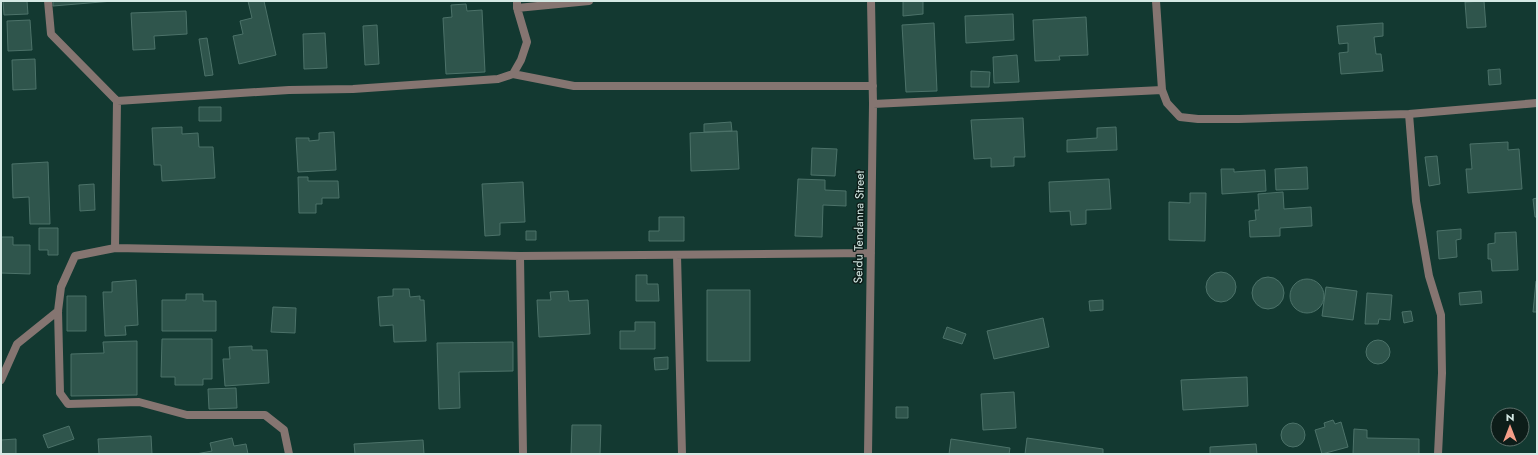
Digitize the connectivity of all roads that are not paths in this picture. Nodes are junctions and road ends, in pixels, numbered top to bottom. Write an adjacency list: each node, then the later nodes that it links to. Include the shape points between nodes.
1 (48, 1): 9 (street, via 51,34)
2 (589, 1): 5 (street)
3 (871, 1): 7 (street, Seidu Tendanna Street)
4 (1156, 1): 8 (street)
5 (517, 5): 6 (street, via 527,42)
6 (513, 74): 7 (street, via 574,86); 9 (street, via 498,79 353,89 289,90)
7 (873, 86): 11 (street, Seidu Tendanna Street)
8 (1162, 90): 11 (street); 12 (street, via 1168,103 1180,117 1198,119)
9 (117, 101): 13 (street)
10 (1537, 103): 12 (street)
11 (874, 104): 14 (street, Seidu Tendanna Street)
12 (1409, 114): 23 (street, via 1416,201 1429,276 1441,315 1442,374)
13 (115, 248): 16 (street); 17 (street, via 75,256 61,287)
14 (871, 253): 15 (street); 22 (street, Seidu Tendanna Street)
15 (677, 255): 16 (street); 21 (street)
16 (520, 256): 20 (street)
17 (58, 311): 18 (street, via 17,344); 19 (street, via 60,393 68,404 139,402 187,415 265,415 284,430)
18 (1, 380)
19 (289, 454)
20 (523, 454)
21 (682, 454)
22 (868, 454)
23 (1438, 454)

